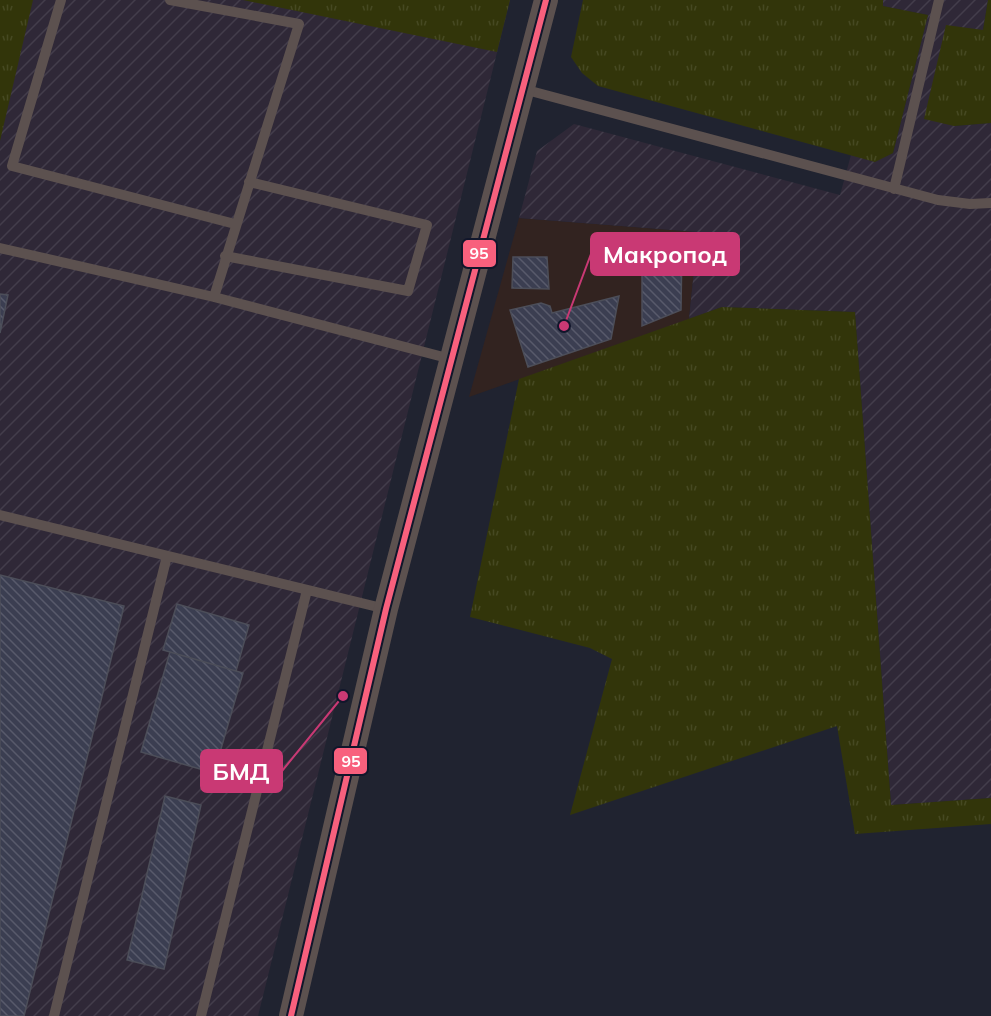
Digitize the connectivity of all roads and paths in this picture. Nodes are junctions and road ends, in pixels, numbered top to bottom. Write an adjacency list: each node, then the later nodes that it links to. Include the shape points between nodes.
1 (61, 0): 9 (lane, via 12,166)
2 (170, 0): 6 (lane, via 299,24)
3 (546, 0): 5 (street)
4 (939, 0): 7 (lane)
5 (522, 89): 7 (lane); 13 (street)
6 (249, 182): 9 (lane); 11 (lane, via 427,225 408,291)
7 (894, 189): 8 (lane, via 938,200)
8 (991, 203)
9 (235, 224): 11 (lane)
10 (0, 249): 12 (lane)
11 (225, 256): 12 (lane)
12 (214, 297): 13 (lane)
13 (451, 359): 17 (street)
14 (0, 515): 15 (lane)
15 (167, 555): 16 (lane); 18 (lane)
16 (307, 590): 17 (lane); 19 (lane)
17 (386, 609): 20 (street)
18 (54, 1016)
19 (201, 1016)
20 (291, 1016)

